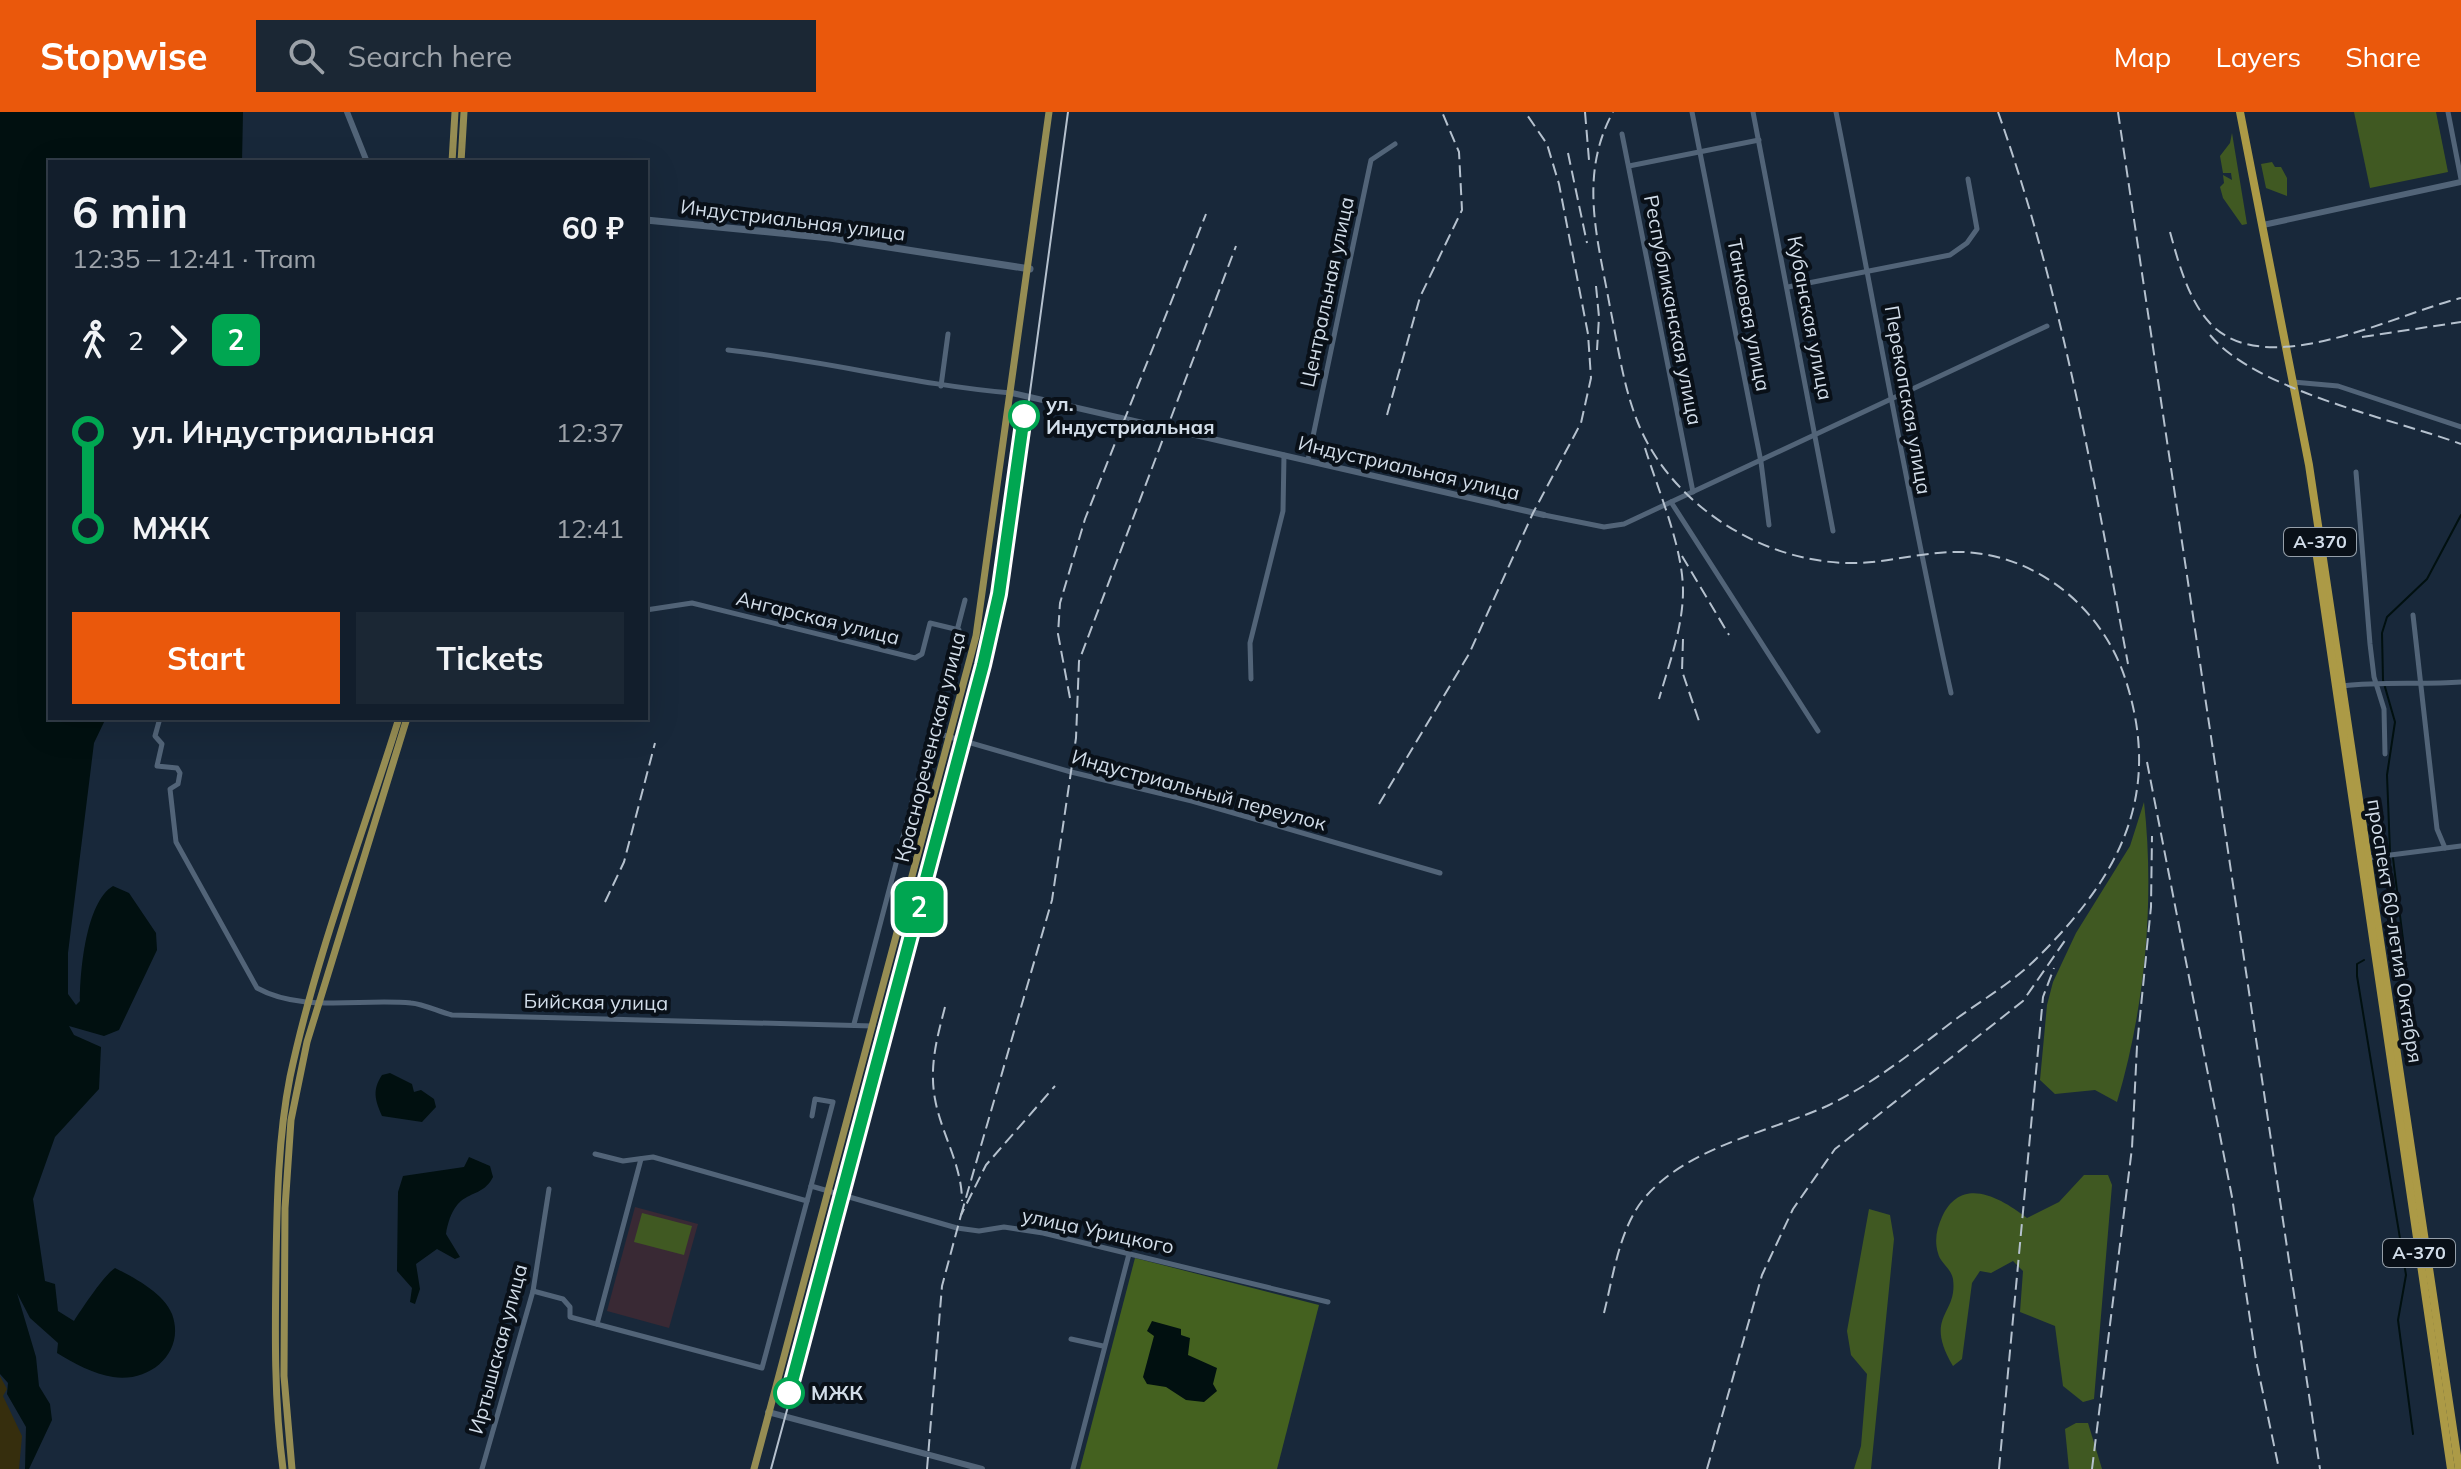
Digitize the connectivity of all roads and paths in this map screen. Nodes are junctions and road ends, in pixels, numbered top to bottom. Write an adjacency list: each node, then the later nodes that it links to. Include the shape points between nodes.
1 (347, 112): 14 (street)
2 (455, 112): 15 (main road)
3 (464, 112): 16 (main road)
4 (1049, 112): 22 (main road, Краснореченская улица)
5 (1692, 112): 13 (street, Танковая улица)
6 (1753, 112): 11 (street, Кубанская улица)
7 (1836, 112): 23 (street, Перекопская улица)
8 (2240, 112): 21 (highway, проспект 60-летия Октября / А-370)
9 (2448, 112): 19 (street)
10 (1622, 134): 17 (street, Республиканская улица)
11 (1759, 140): 13 (street); 24 (street, Кубанская улица)
12 (1395, 144): 36 (street, Центральная улица, via 1371,160)
13 (1700, 152): 17 (street); 37 (street, Танковая улица)
14 (366, 160)
15 (452, 160)
16 (461, 160)
17 (1629, 166): 39 (street, Республиканская улица)
18 (1968, 179): 23 (street, via 1977,229 1967,243 1944,258)
19 (2461, 180): 21 (street)
20 (648, 220): 22 (main road, Индустриальная улица, via 830,238)
21 (2263, 225): 28 (highway, проспект 60-летия Октября / А-370)
22 (1030, 269): 30 (main road, Краснореченская улица)
23 (1869, 272): 24 (street); 32 (street, Перекопская улица)
24 (1788, 287): 34 (street, Кубанская улица)
25 (2047, 326): 32 (street, Индустриальная улица)
26 (948, 334): 29 (street)
27 (728, 350): 29 (street, Индустриальная улица)
28 (2293, 382): 31 (highway, проспект 60-летия Октября / А-370); 33 (street, via 2338,386)
29 (941, 386): 30 (street, Индустриальная улица)
30 (1012, 393): 35 (street, Индустриальная улица); 59 (main road, Краснореченская улица, via 976,636)
31 (2295, 398): 52 (highway, проспект 60-летия Октября / А-370); 63 (highway, проспект 60-летия Октября / А-370)
32 (1890, 401): 34 (street, Индустриальная улица); 53 (street, Перекопская улица)
33 (2461, 427)
34 (1816, 437): 37 (street, Индустриальная улица); 43 (street, Кубанская улица)
35 (1284, 455): 36 (street, Индустриальная улица); 48 (street, via 1283,511 1250,643)
36 (1308, 460): 41 (street, Индустриальная улица)
37 (1761, 462): 39 (street, Индустриальная улица); 42 (street, Танковая улица)
38 (2356, 472): 49 (street)
39 (1693, 492): 40 (street, Индустриальная улица)
40 (1671, 502): 41 (street, Индустриальная улица, via 1614,527); 57 (street)
41 (1544, 515)
42 (1769, 525)
43 (1833, 531)
44 (965, 600): 47 (street)
45 (648, 610): 47 (street, Ангарская улица, via 692,603 915,658 922,654 930,623)
46 (2413, 615): 51 (street)
47 (959, 630): 58 (street)
48 (1251, 679)
49 (2377, 682): 51 (street); 52 (street); 60 (street)
50 (2461, 682): 51 (street)
51 (2423, 685): 62 (street, via 2437,829)
52 (2342, 687): 63 (highway, проспект 60-летия Октября / А-370)
53 (1951, 693)
54 (159, 720): 65 (street, Бийская улица, via 157,766 180,773 178,784 170,789 176,842 257,988 272,996)
55 (398, 720): 65 (main road)
56 (406, 720): 66 (main road)
57 (1818, 731)
58 (933, 732): 59 (street, Индустриальный переулок); 67 (street)
59 (950, 738): 64 (street, Индустриальный переулок); 68 (main road, Краснореченская улица)
60 (2385, 754)
61 (2461, 846): 62 (street)
62 (2445, 848): 63 (street)
63 (2364, 858): 89 (highway, проспект 60-летия Октября / А-370); 90 (highway, проспект 60-летия Октября / А-370)
64 (1440, 873)
65 (310, 1001): 66 (street, Бийская улица); 83 (main road, via 288,1090 279,1161 275,1342)
66 (320, 1001): 67 (street, Бийская улица, via 414,1003 452,1015); 84 (main road, via 302,1062 289,1145 284,1376)
67 (854, 1024): 68 (street, Бийская улица)
68 (873, 1026): 74 (main road, Краснореченская улица)
69 (812, 1116): 72 (street, via 815,1099 833,1102)
70 (595, 1154): 71 (street)
71 (641, 1159): 75 (street, via 653,1157); 79 (street)
72 (811, 1186): 74 (street, улица Урицкого); 75 (street)
73 (549, 1189): 77 (street, Иртышская улица)
74 (829, 1191): 76 (street, улица Урицкого, via 957,1228 1017,1229); 82 (main road, Краснореченская улица)
75 (807, 1201): 79 (street, via 762,1368)
76 (1129, 1254): 78 (street, улица Урицкого); 81 (street)
77 (533, 1291): 79 (street, via 563,1299 570,1317); 85 (street, Иртышская улица)
78 (1328, 1302)
79 (597, 1324)
80 (1071, 1339): 81 (street)
81 (1103, 1346): 88 (street)
82 (768, 1412): 86 (main road, Краснореченская улица); 87 (street)
83 (283, 1469)
84 (292, 1469)
85 (482, 1469)
86 (754, 1469)
87 (982, 1469)
88 (1073, 1469)
89 (2451, 1469)
90 (2459, 1469)

